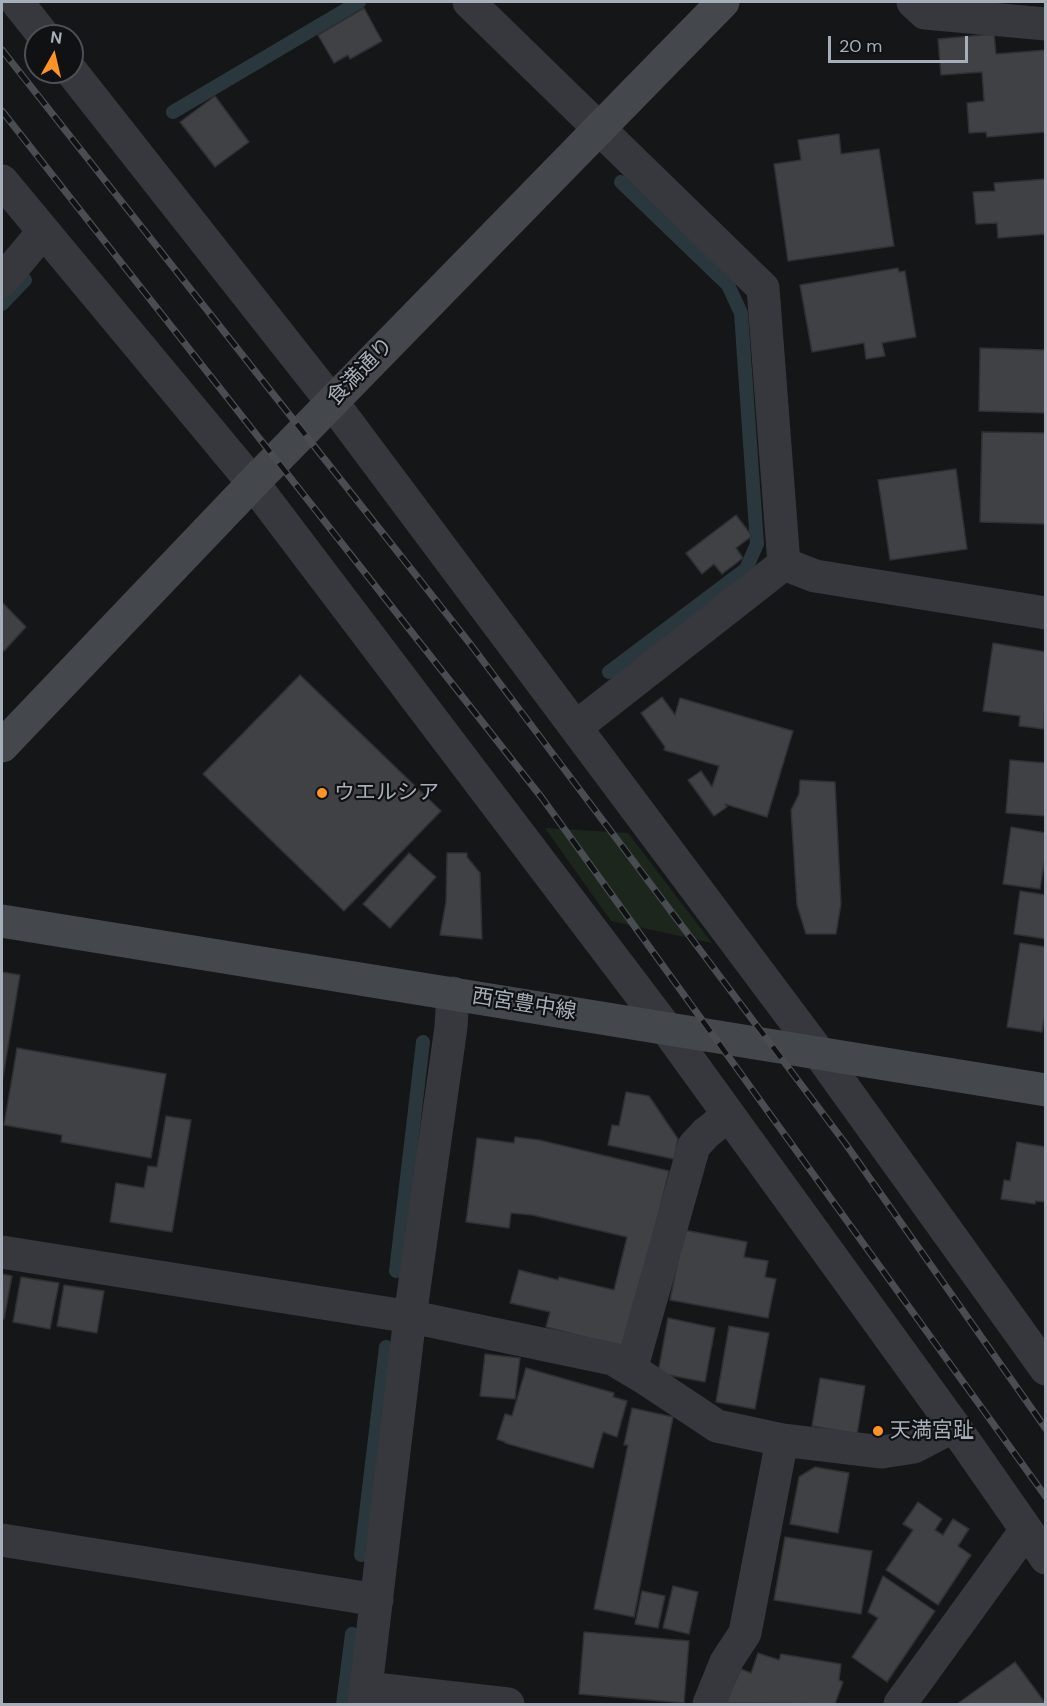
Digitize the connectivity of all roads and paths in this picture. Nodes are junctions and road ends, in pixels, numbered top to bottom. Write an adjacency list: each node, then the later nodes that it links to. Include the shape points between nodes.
1 (17, 2): 5 (street)
2 (469, 2): 8 (street)
3 (723, 2): 8 (main road, 食満通り)
4 (913, 2): 6 (street, via 925,13)
5 (34, 24)
6 (1046, 24)
7 (81, 84): 12 (street)
8 (600, 128): 12 (main road, 食満通り); 14 (street, via 763,288)
9 (2, 181): 10 (street)
10 (43, 232): 11 (street); 13 (street)
11 (2, 281)
12 (332, 402): 13 (main road, 食満通り); 16 (street)
13 (254, 483): 17 (main road, 食満通り); 20 (street)
14 (784, 564): 15 (street, via 815,576); 16 (street)
15 (1046, 613)
16 (576, 727): 21 (street)
17 (2, 746)
18 (2, 921): 19 (main road, 西宮豊中線)
19 (453, 993): 20 (main road, 西宮豊中線); 25 (street)
20 (666, 1028): 21 (main road, 西宮豊中線); 23 (street)
21 (819, 1053): 22 (main road, 西宮豊中線); 26 (street)
22 (1046, 1090)
23 (729, 1115): 27 (street, via 694,1146); 28 (street)
24 (2, 1252): 25 (street)
25 (410, 1317): 27 (street, via 613,1359); 33 (street)
26 (1046, 1369)
27 (631, 1370): 29 (street, via 717,1426)
28 (954, 1426): 29 (street, via 914,1447 882,1452); 30 (street)
29 (782, 1440): 36 (street, via 744,1633 726,1662)
30 (1026, 1530): 32 (street); 37 (street)
31 (2, 1540): 33 (street)
32 (1046, 1558)
33 (376, 1600): 34 (street)
34 (365, 1696): 35 (street)
35 (508, 1704)
36 (710, 1704)
37 (900, 1704)

